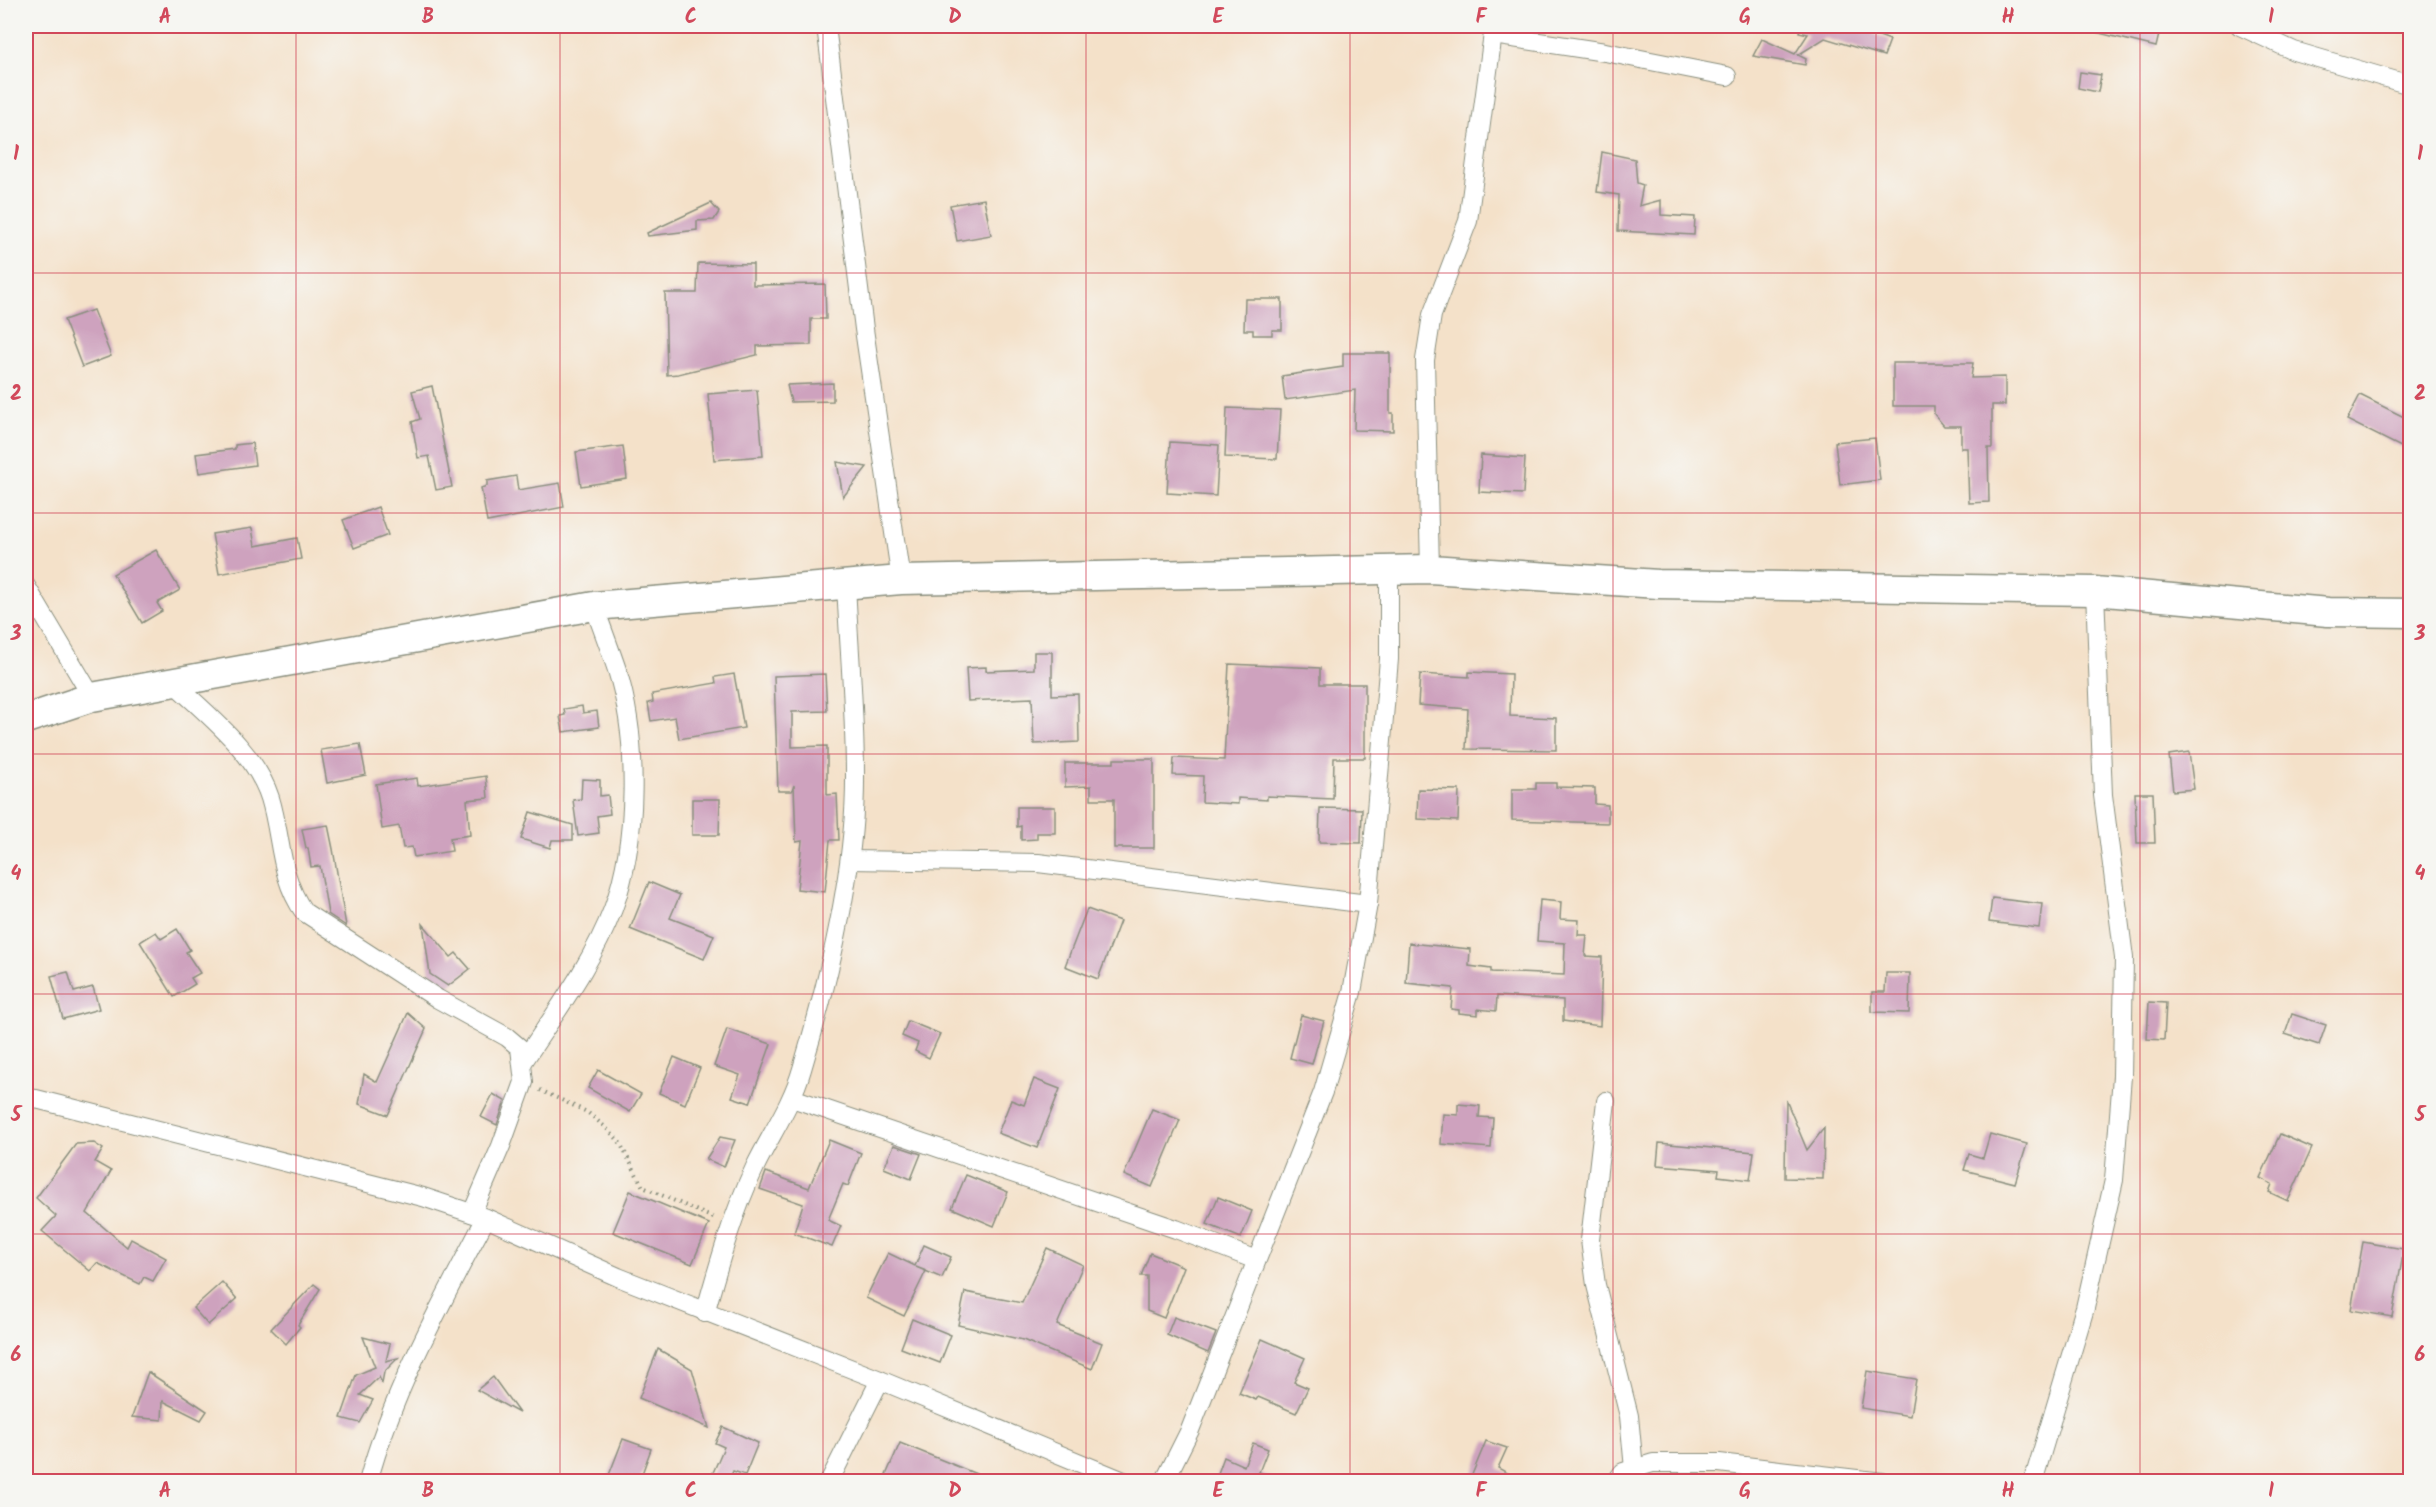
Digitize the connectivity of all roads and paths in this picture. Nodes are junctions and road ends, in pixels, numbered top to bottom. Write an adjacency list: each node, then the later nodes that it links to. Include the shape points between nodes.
1 (826, 26): 8 (street)
2 (2240, 26): 5 (street, via 2294,51)
3 (1494, 30): 4 (street); 6 (street, via 1468,220 1432,315 1425,360)
4 (1727, 76)
5 (2410, 85)
6 (1430, 569): 7 (highway); 11 (highway, via 1658,584)
7 (1389, 571): 8 (highway); 18 (street, via 1389,659)
8 (901, 580): 9 (highway)
9 (846, 584): 12 (highway); 17 (street, via 855,775)
10 (26, 586): 15 (street)
11 (2095, 591): 13 (highway, via 2328,612); 36 (street, via 2103,795 2124,958 2122,1076 2114,1180 2085,1308)
12 (594, 606): 14 (highway); 19 (street, via 618,672 631,745 630,818 624,866 613,909 587,963)
13 (2410, 613)
14 (173, 682): 15 (highway); 19 (street, via 254,765 270,798 291,894 304,912 438,999 507,1037 520,1047)
15 (92, 697): 16 (highway)
16 (26, 719)
17 (850, 860): 18 (street, via 1038,863); 22 (street, via 836,935)
18 (1368, 904): 26 (street, via 1352,992 1323,1092)
19 (523, 1062): 20 (street)
20 (524, 1082): 24 (street); 25 (path, via 564,1099 604,1126 619,1141 643,1187)
21 (26, 1098): 24 (street, via 423,1197)
22 (792, 1098): 25 (street, via 755,1167); 26 (street)
23 (1606, 1101): 29 (street, via 1590,1240 1596,1286 1629,1416)
24 (479, 1216): 27 (street); 30 (street, via 381,1435)
25 (731, 1224): 27 (street)
26 (1256, 1260): 33 (street, via 1190,1430)
27 (705, 1313): 28 (street)
28 (880, 1380): 31 (street); 32 (street)
29 (1634, 1469): 34 (street, via 1623,1472); 35 (street, via 1653,1463 1719,1464)
30 (368, 1482)
31 (829, 1482)
32 (1126, 1482)
33 (1164, 1482)
34 (1616, 1482)
35 (1883, 1482)
36 (2033, 1482)

